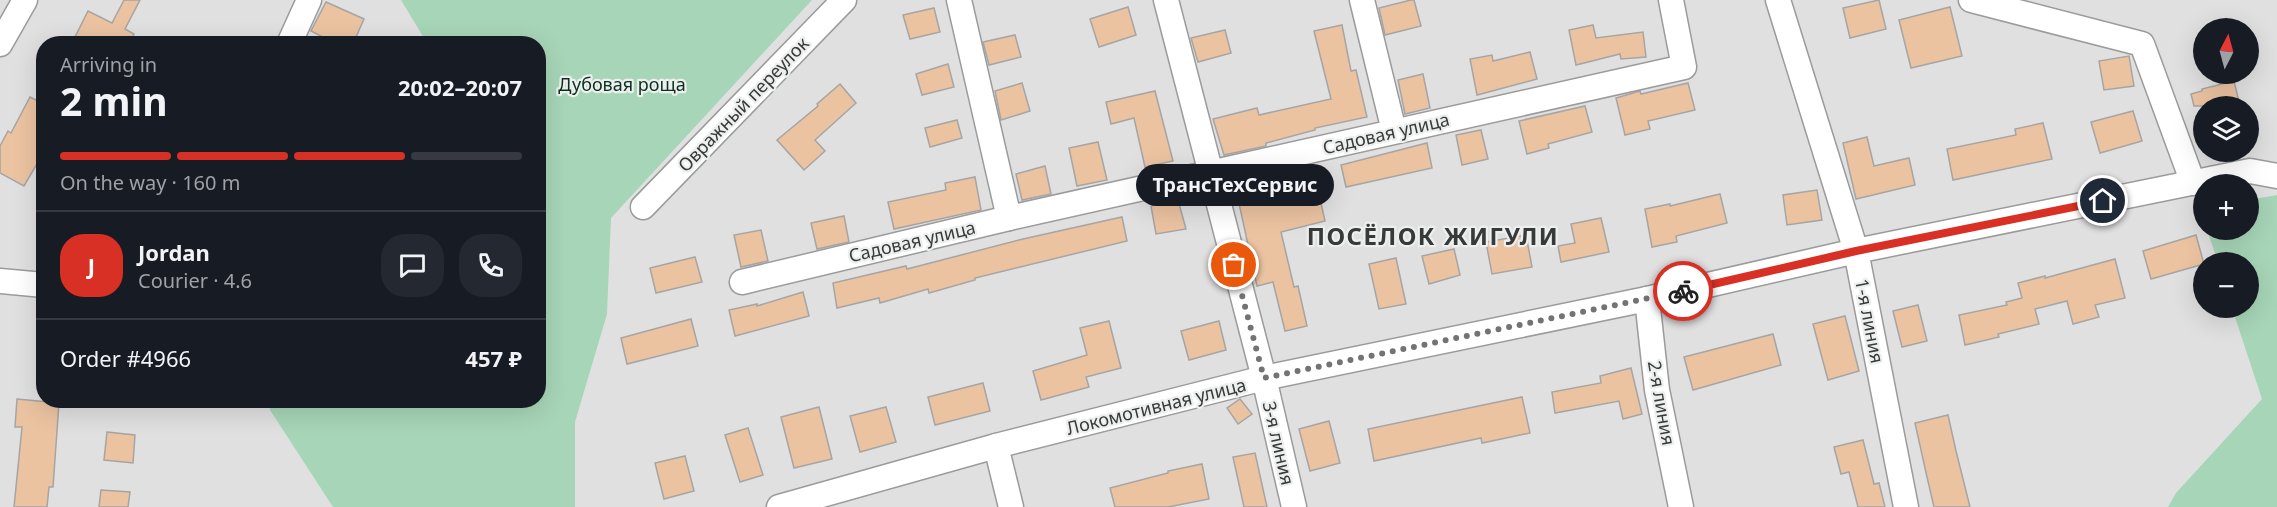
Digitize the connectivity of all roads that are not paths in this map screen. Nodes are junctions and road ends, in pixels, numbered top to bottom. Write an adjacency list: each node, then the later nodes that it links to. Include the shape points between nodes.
1 (25, 0): 11 (street)
2 (309, 0): 10 (street)
3 (844, 0): 17 (street, Овражный переулок)
4 (959, 0): 18 (street)
5 (1166, 0): 13 (street, 3-я линия)
6 (1362, 0): 12 (street)
7 (1671, 0): 12 (street, Садовая улица, via 1684,67)
8 (1778, 0): 19 (street, 1-я линия)
9 (1971, 0): 16 (street, via 2142,44)
10 (293, 36)
11 (0, 44)
12 (1394, 130): 13 (street, Садовая улица)
13 (1210, 174): 18 (street, Садовая улица); 24 (street, 3-я линия)
14 (2236, 174): 15 (street, Локомотивная улица, via 2250,171)
15 (2277, 176)
16 (2193, 183): 19 (street, Локомотивная улица)
17 (643, 207)
18 (1009, 218): 21 (street, Садовая улица)
19 (1856, 251): 23 (street, Локомотивная улица); 30 (street, 1-я линия)
20 (0, 281): 22 (street)
21 (742, 282)
22 (36, 284)
23 (1647, 299): 24 (street, Локомотивная улица); 29 (street, 2-я линия, via 1658,390)
24 (1264, 378): 25 (street, Локомотивная улица); 28 (street, 3-я линия)
25 (996, 446): 26 (street, Локомотивная улица); 27 (street)
26 (779, 507)
27 (1011, 507)
28 (1294, 507)
29 (1681, 507)
30 (1906, 507)

